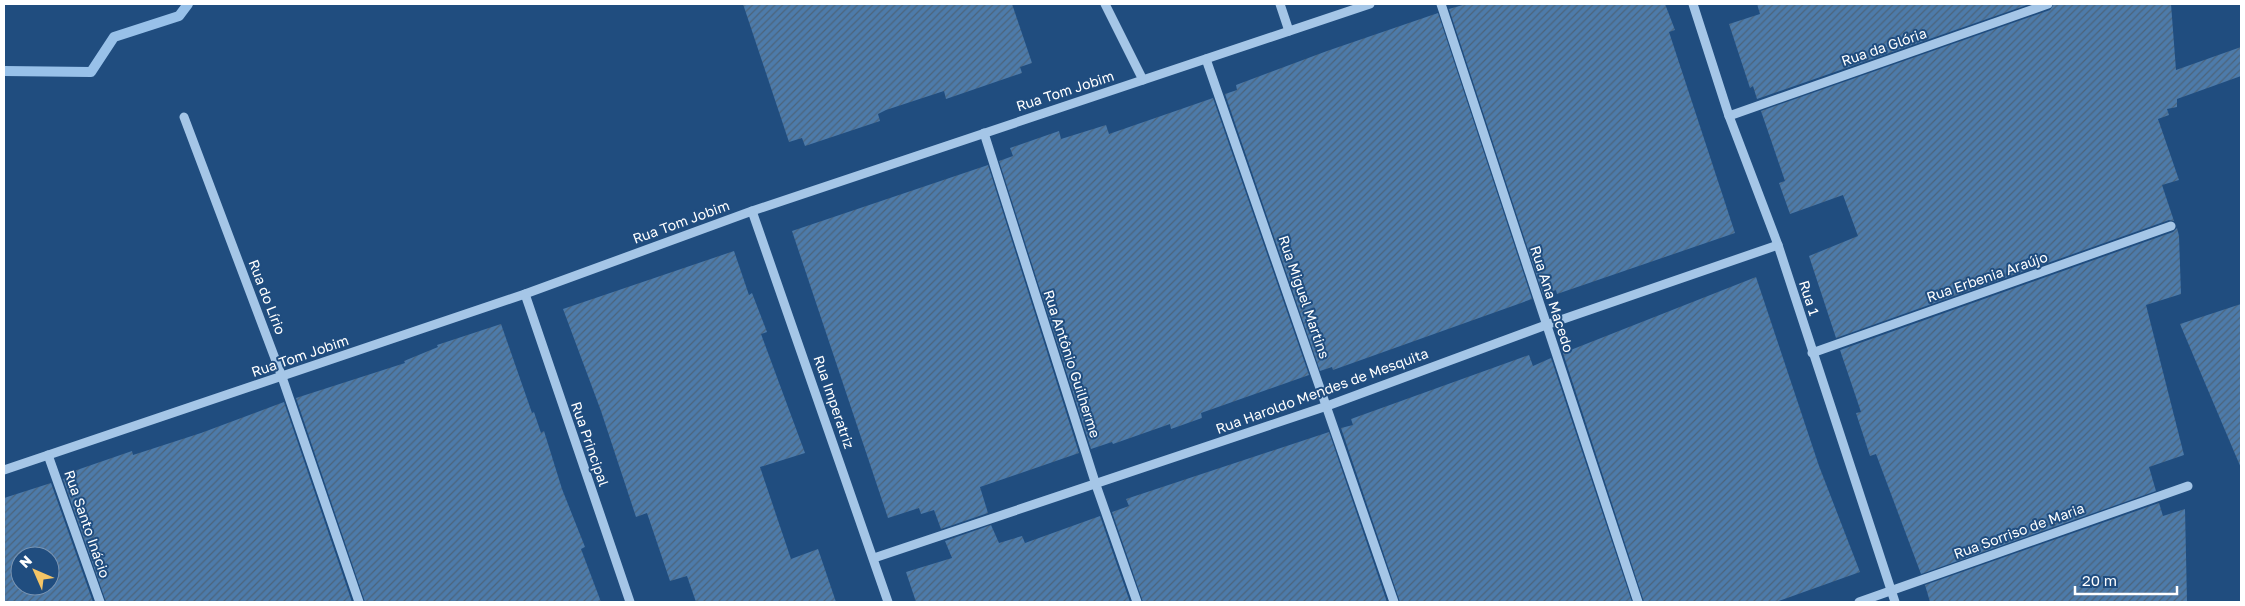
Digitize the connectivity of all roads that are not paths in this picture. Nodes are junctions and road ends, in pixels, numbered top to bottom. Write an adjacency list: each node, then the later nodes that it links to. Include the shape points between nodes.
1 (1105, 4): 9 (street)
2 (1280, 4): 7 (street)
3 (1370, 4): 7 (street, Rua Tom Jobim)
4 (1442, 4): 17 (street, Rua Ana Macedo)
5 (1693, 4): 10 (street, Rua 1)
6 (2048, 4): 10 (street, Rua da Glória)
7 (1289, 31): 8 (street, Rua Tom Jobim)
8 (1206, 59): 9 (street, Rua Tom Jobim); 20 (street, Rua Miguel Martins)
9 (1143, 80): 12 (street, Rua Tom Jobim)
10 (1729, 116): 15 (street, Rua 1)
11 (184, 117): 19 (street, Rua do Lírio)
12 (984, 133): 13 (street, Rua Tom Jobim); 23 (street, Rua Antônio Guilherme)
13 (752, 211): 16 (street, Rua Tom Jobim); 25 (street, Rua Imperatriz)
14 (2171, 226): 18 (street, Rua Erbenia Araújo)
15 (1778, 245): 17 (street, Rua Haroldo Mendes de Mesquita); 18 (street, Rua 1)
16 (525, 294): 19 (street, Rua Tom Jobim); 29 (street, Rua Principal)
17 (1546, 325): 20 (street, Rua Haroldo Mendes de Mesquita); 33 (street, Rua Ana Macedo)
18 (1812, 353): 26 (street, Rua 1)
19 (282, 377): 21 (street, Rua Tom Jobim); 28 (street, Rua do Lírio)
20 (1327, 406): 23 (street, Rua Haroldo Mendes de Mesquita); 32 (street, Rua Miguel Martins)
21 (48, 455): 22 (street, Rua Tom Jobim); 27 (street, Rua Santo Inácio)
22 (4, 470)
23 (1096, 485): 25 (street, Rua Haroldo Mendes de Mesquita); 31 (street, Rua Antônio Guilherme)
24 (2188, 486): 26 (street, Rua Sorriso de Maria)
25 (874, 558): 30 (street, Rua Imperatriz)
26 (1892, 591): 34 (street, Rua Sorriso de Maria); 35 (street, Rua 1)
27 (100, 602)
28 (359, 602)
29 (630, 602)
30 (888, 602)
31 (1137, 602)
32 (1394, 602)
33 (1638, 602)
34 (1859, 602)
35 (1895, 602)

